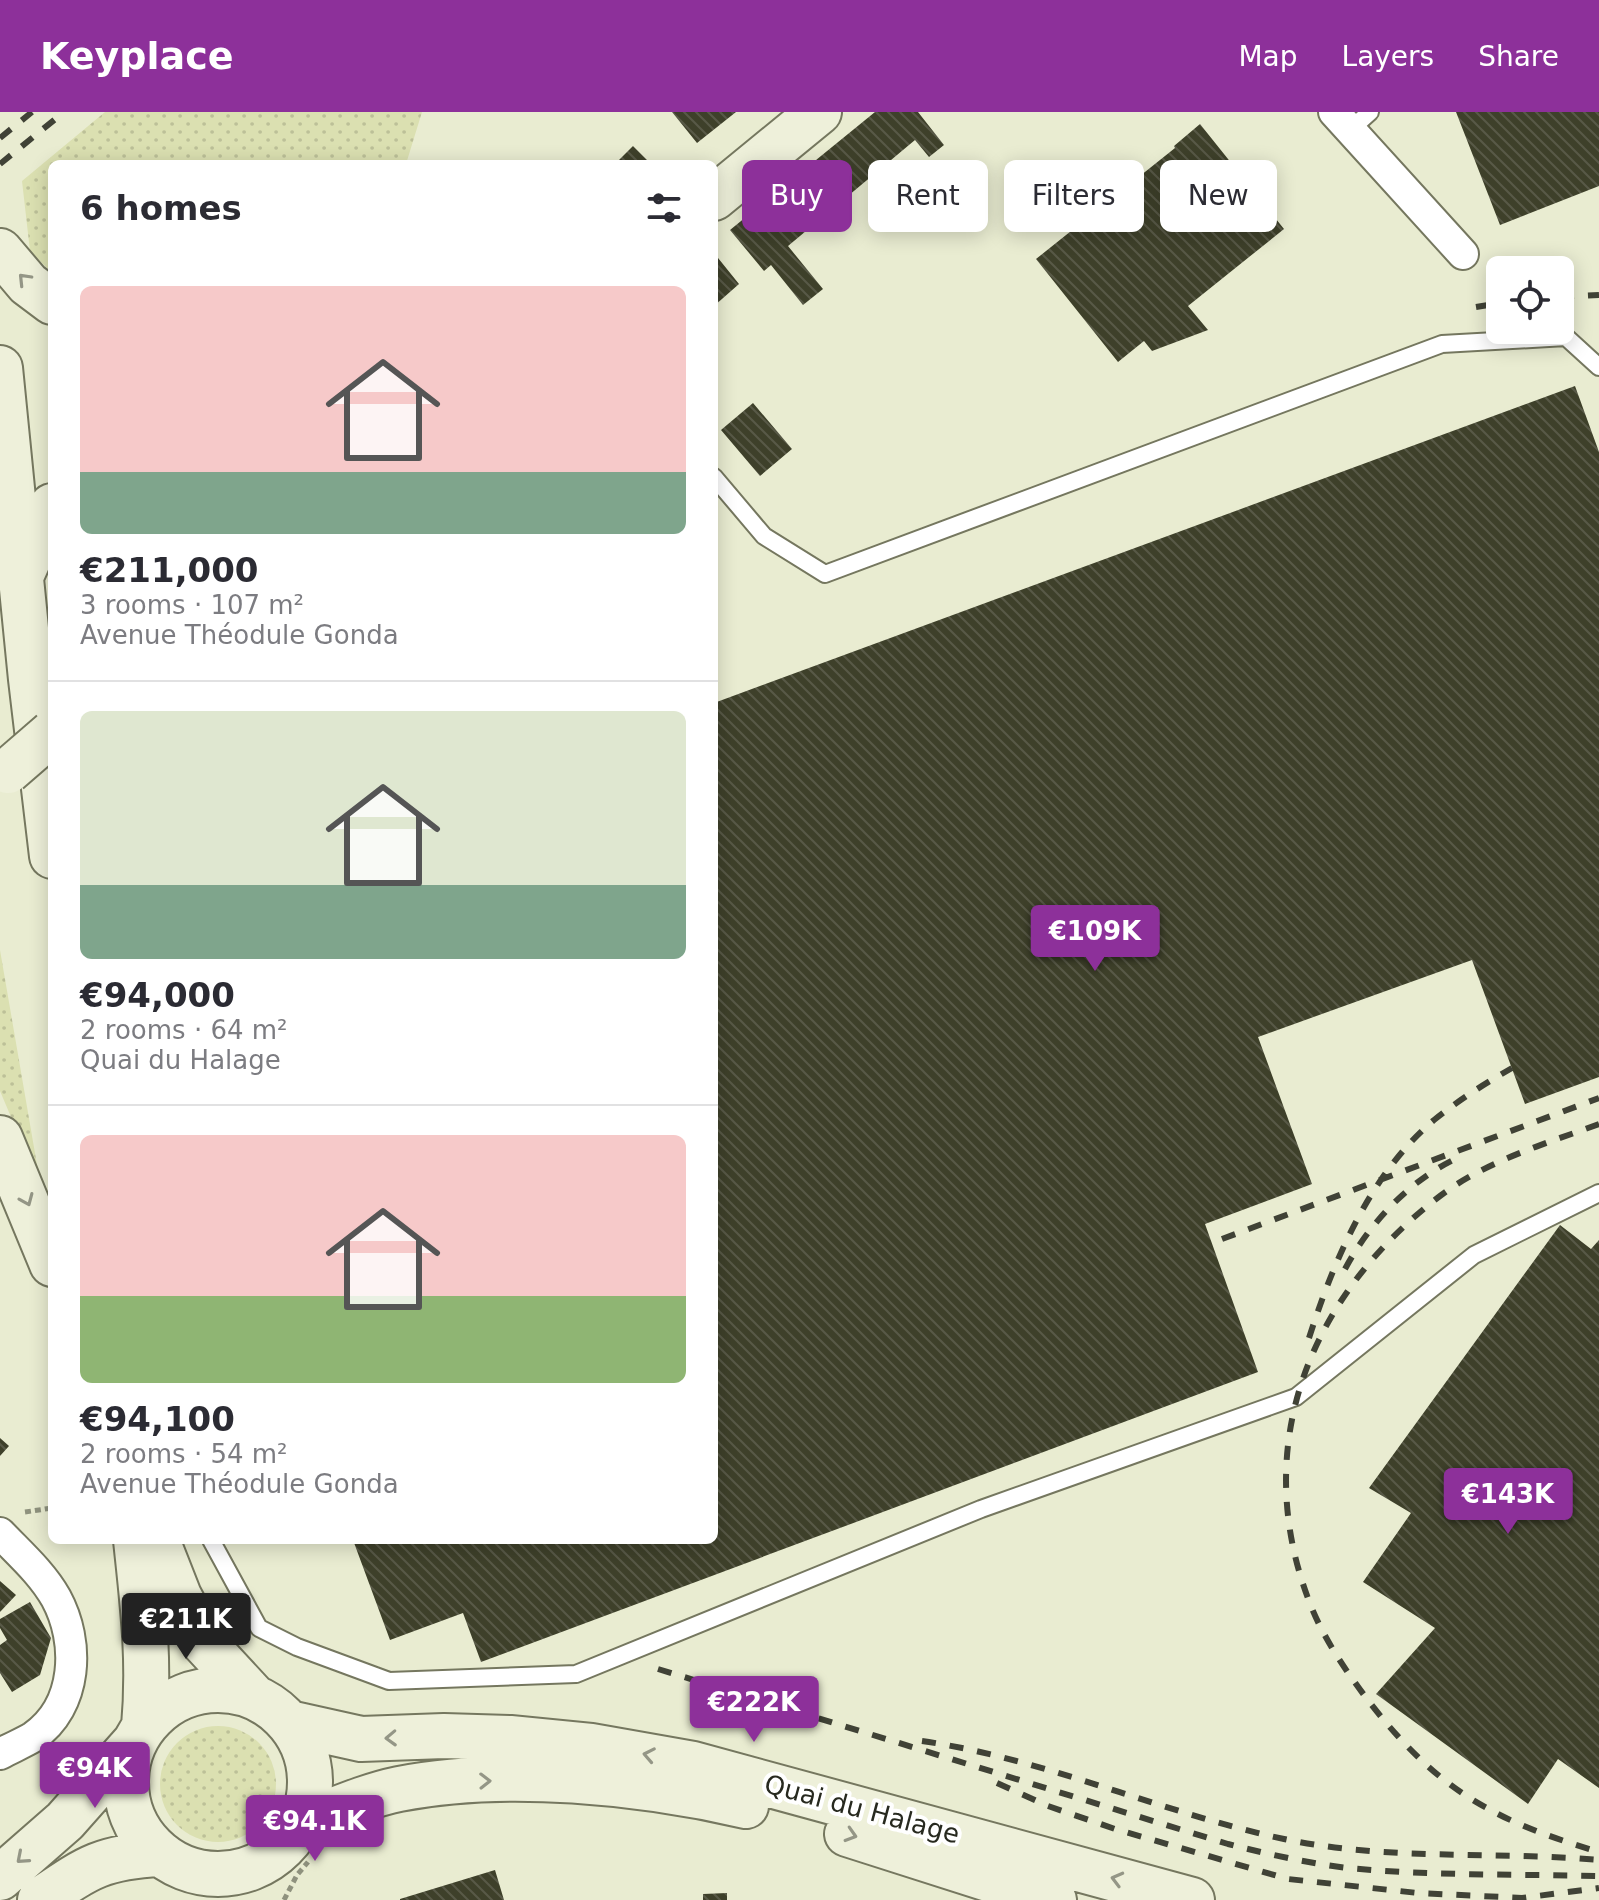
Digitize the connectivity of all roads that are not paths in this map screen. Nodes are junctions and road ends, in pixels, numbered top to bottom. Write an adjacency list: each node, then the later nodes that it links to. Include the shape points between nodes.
1 (819, 112): 3 (main road)
2 (1351, 118): 5 (street)
3 (718, 195)
4 (0, 251): 6 (main road, one-way to 4)
5 (1463, 254)
6 (48, 299)
7 (1599, 367): 9 (lane, via 1566,337 1442,344 825,574 764,536)
8 (0, 368): 11 (main road)
9 (718, 482)
10 (48, 515): 11 (main road)
11 (21, 576): 14 (main road)
12 (48, 736): 13 (main road, bridge)
13 (4, 774)
14 (48, 820)
15 (0, 1138): 17 (main road, one-way to 17)
16 (1599, 1193): 21 (lane, via 1474,1255 1296,1397 981,1509 576,1674 389,1681 259,1628)
17 (48, 1254)
18 (0, 1533): 25 (street, via 55,1597 69,1635 70,1677 52,1718 35,1735)
19 (136, 1544): 24 (main road, via 148,1647)
20 (159, 1544): 22 (main road, via 204,1643)
21 (213, 1544)
22 (254, 1697): 23 (main road); 24 (main road, via 230,1690 182,1697 161,1709)
23 (289, 1723): 26 (main road, via 303,1745 310,1771); 33 (main road, Quai du Halage, one-way to 23, via 667,1759 510,1738 361,1739)
24 (139, 1734): 28 (main road, via 126,1772 128,1803 139,1831); 29 (main road, one-way to 29, via 65,1821)
25 (0, 1754)
26 (301, 1823): 27 (main road); 32 (main road, one-way to 32, via 401,1789 458,1783 533,1780 648,1788 774,1812)
27 (274, 1856): 28 (main road, via 249,1869); 31 (main road)
28 (182, 1874): 30 (main road, via 128,1856 92,1865)
29 (0, 1878)
30 (40, 1900)
31 (265, 1900)
32 (1054, 1900)
33 (1192, 1900)

